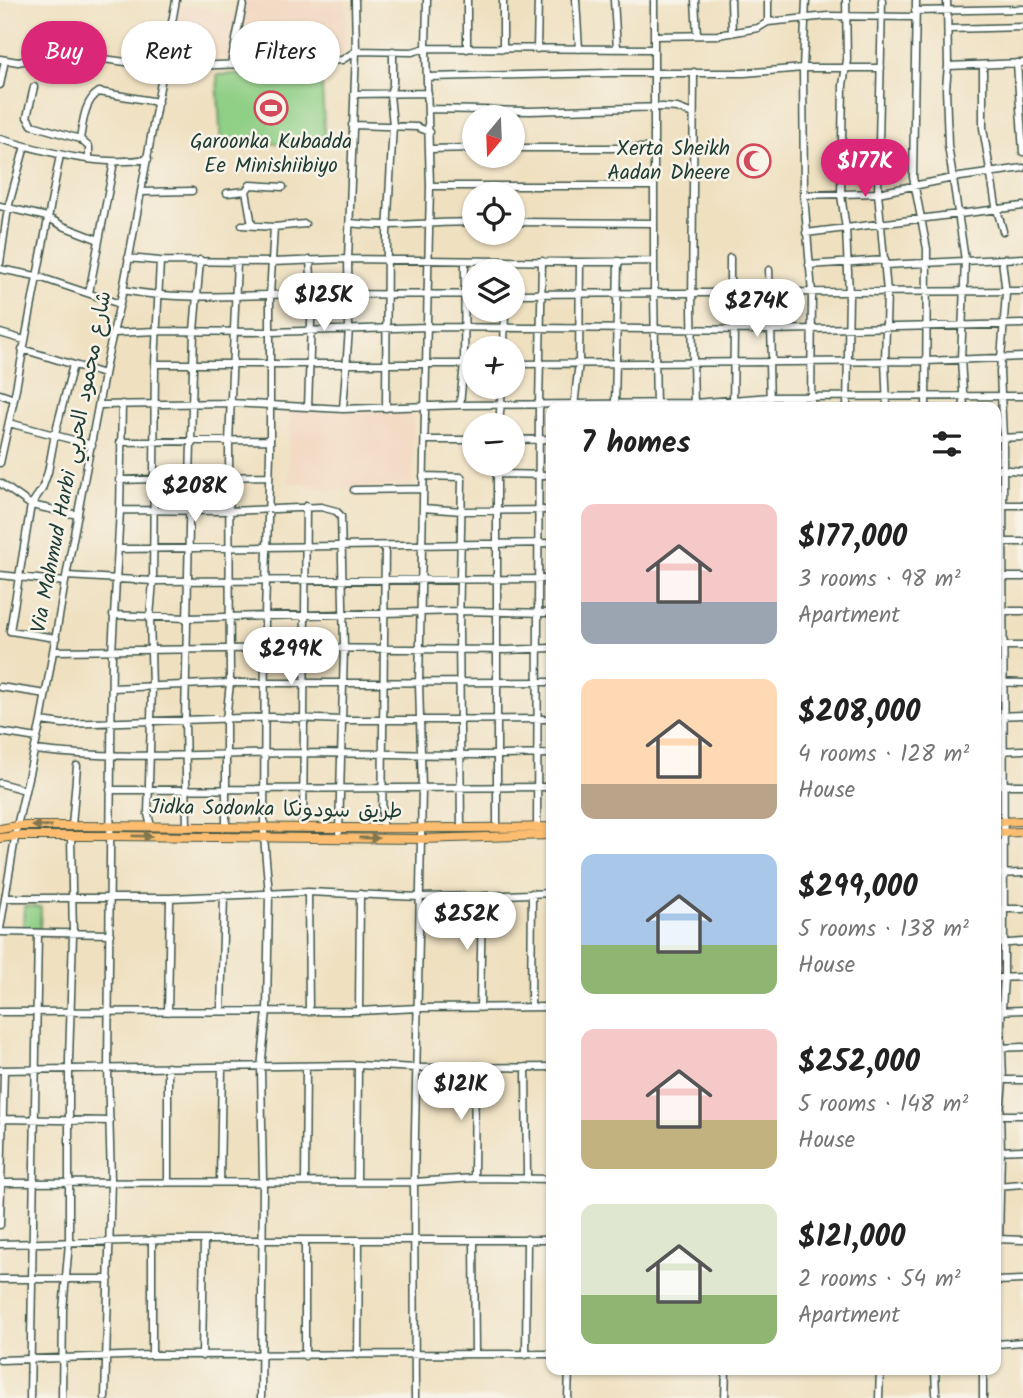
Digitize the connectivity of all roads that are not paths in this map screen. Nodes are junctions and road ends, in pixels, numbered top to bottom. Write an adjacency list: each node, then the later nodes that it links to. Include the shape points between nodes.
1 (176, 0): 27 (street, Via Mahmud Harbi شارع محمود الحربي)
2 (244, 0): 28 (street)
3 (355, 0): 42 (street)
4 (427, 0): 35 (street)
5 (467, 0): 36 (street)
6 (503, 0): 37 (street)
7 (537, 0): 38 (street)
8 (576, 0): 39 (street)
9 (614, 0): 40 (street)
10 (654, 0): 34 (street)
11 (695, 0): 33 (street)
12 (731, 0): 32 (street)
13 (768, 0): 29 (street)
14 (806, 0): 26 (street)
15 (846, 0): 24 (street)
16 (882, 0): 25 (street)
17 (916, 0): 23 (street)
18 (947, 0): 22 (street)
19 (1012, 0): 20 (street)
20 (1012, 9): 21 (street); 22 (street, via 983,6)
21 (1023, 9)
22 (948, 11): 23 (street); 31 (street)
23 (915, 14): 25 (street); 86 (street)
24 (848, 16): 25 (street); 26 (street); 50 (street)
25 (883, 16): 52 (street)
26 (806, 18): 29 (street); 51 (street)
27 (172, 21)
28 (240, 21)
29 (768, 22): 32 (street)
30 (1023, 27): 31 (street)
31 (949, 29): 49 (street)
32 (732, 33): 33 (street)
33 (697, 35): 34 (street)
34 (655, 36): 41 (street)
35 (426, 48): 36 (street); 43 (street); 55 (street)
36 (467, 49): 37 (street)
37 (503, 49): 38 (street)
38 (537, 49): 39 (street)
39 (579, 49): 40 (street)
40 (617, 49): 41 (street)
41 (654, 49): 54 (street)
42 (356, 51): 43 (street); 45 (street); 60 (street)
43 (393, 51): 61 (street)
44 (2, 59): 46 (street, via 18,62 75,56); 57 (street)
45 (340, 60)
46 (121, 62)
47 (1020, 63): 48 (street); 76 (street)
48 (983, 65): 49 (street); 82 (street, via 983,128)
49 (948, 66): 83 (street, via 948,145)
50 (844, 67): 51 (street); 52 (street); 94 (street)
51 (803, 68): 53 (street); 93 (street)
52 (881, 68): 92 (street)
53 (694, 72): 54 (street); 65 (street)
54 (654, 73): 55 (street); 63 (street)
55 (427, 77): 59 (street)
56 (161, 84): 62 (street, Via Mahmud Harbi شارع محمود الحربي)
57 (0, 85)
58 (34, 87): 70 (street, via 27,117 32,125)
59 (428, 93): 61 (street); 64 (street)
60 (354, 94): 61 (street); 66 (street)
61 (390, 94): 67 (street)
62 (158, 102): 70 (street, via 99,92 88,104); 79 (street, Via Mahmud Harbi شارع محمود الحربي)
63 (653, 108): 64 (street); 65 (street, via 677,108); 74 (street)
64 (429, 109): 68 (street)
65 (693, 114): 152 (street)
66 (352, 125): 67 (street); 105 (street)
67 (393, 125): 68 (street); 109 (street)
68 (430, 132): 75 (street)
69 (0, 139): 71 (street)
70 (79, 139): 78 (street, via 89,147)
71 (25, 146): 77 (street); 97 (street)
72 (462, 148): 75 (street)
73 (525, 148): 74 (street)
74 (654, 148): 85 (street)
75 (430, 149): 84 (street)
76 (1023, 152)
77 (60, 155): 78 (street); 100 (street)
78 (89, 158): 80 (street)
79 (148, 159): 80 (street); 90 (street, Via Mahmud Harbi شارع محمود الحربي)
80 (114, 162): 116 (street)
81 (1023, 168): 82 (street)
82 (990, 172): 83 (street); 98 (street)
83 (953, 178): 86 (street); 99 (street)
84 (430, 186): 85 (street); 102 (street)
85 (654, 186): 106 (street)
86 (914, 186): 92 (street); 101 (street)
87 (283, 187): 89 (street, via 250,185)
88 (192, 191): 90 (street)
89 (246, 191): 91 (street); 108 (street)
90 (141, 192): 117 (street, Via Mahmud Harbi شارع محمود الحربي)
91 (227, 193)
92 (878, 193): 94 (street); 110 (street)
93 (804, 195): 94 (street); 115 (street)
94 (841, 195): 113 (street)
95 (0, 206): 97 (street)
96 (1023, 206): 98 (street)
97 (8, 208): 100 (street); 138 (street)
98 (998, 209): 99 (street); 114 (street)
99 (957, 214): 101 (street); 125 (street)
100 (47, 217): 116 (street); 143 (street)
101 (920, 220): 110 (street); 139 (street)
102 (428, 222): 103 (street); 109 (street); 124 (street)
103 (462, 222)
104 (525, 222): 106 (street)
105 (349, 223): 109 (street); 120 (street)
106 (653, 223): 132 (street)
107 (304, 224): 112 (street)
108 (252, 225): 111 (street); 112 (street)
109 (388, 225): 123 (street)
110 (880, 225): 113 (street); 137 (street)
111 (242, 226)
112 (274, 227): 135 (street)
113 (846, 229): 115 (street); 133 (street)
114 (1003, 231)
115 (806, 233): 140 (street)
116 (99, 240): 149 (street)
117 (128, 258): 127 (street); 144 (street, Via Mahmud Harbi شارع محمود الحربي)
118 (730, 258): 153 (street)
119 (1023, 258): 126 (street)
120 (348, 259): 122 (street); 123 (street); 163 (street)
121 (200, 260): 127 (street); 134 (street); 169 (street)
122 (310, 260): 135 (street); 158 (street)
123 (387, 260): 124 (street); 164 (street)
124 (428, 260): 128 (street); 165 (street)
125 (965, 260): 126 (street); 139 (street); 148 (street)
126 (1002, 260): 157 (street)
127 (160, 261): 168 (street)
128 (462, 261)
129 (525, 261): 130 (street)
130 (542, 261): 136 (street); 160 (street)
131 (618, 261): 132 (street); 136 (street); 150 (street)
132 (654, 261): 151 (street)
133 (848, 261): 137 (street); 140 (street); 156 (street)
134 (237, 262): 135 (street); 167 (street)
135 (272, 262): 162 (street)
136 (580, 262): 161 (street)
137 (885, 262): 139 (street); 146 (street)
138 (0, 263)
139 (927, 264): 147 (street)
140 (809, 265): 155 (street)
141 (0, 269): 143 (street)
142 (769, 270): 154 (street)
143 (36, 276): 149 (street); 201 (street)
144 (123, 290): 168 (street); 170 (street, Via Mahmud Harbi شارع محمود الحربي)
145 (1023, 291): 157 (street)
146 (887, 292): 147 (street); 156 (street); 178 (street)
147 (926, 292): 148 (street); 179 (street)
148 (965, 292): 157 (street); 175 (street)
149 (89, 293): 170 (street)
150 (617, 293): 151 (street); 161 (street); 191 (street)
151 (654, 293): 152 (street); 188 (street)
152 (694, 293): 153 (street); 182 (street)
153 (730, 293): 154 (street); 189 (street)
154 (769, 293): 155 (street); 192 (street)
155 (812, 293): 156 (street); 183 (street)
156 (849, 293): 177 (street)
157 (1006, 293): 173 (street)
158 (312, 294): 162 (street); 163 (street); 190 (street)
159 (525, 294): 160 (street)
160 (542, 294): 161 (street); 181 (street)
161 (579, 294): 187 (street)
162 (270, 295): 167 (street); 196 (street)
163 (349, 295): 164 (street); 184 (street)
164 (388, 295): 165 (street); 180 (street)
165 (427, 295): 166 (street); 176 (street)
166 (462, 295)
167 (235, 296): 169 (street); 195 (street)
168 (158, 297): 169 (street); 193 (street)
169 (198, 297): 194 (street)
170 (120, 304): 198 (street, Via Mahmud Harbi شارع محمود الحربي)
171 (463, 322): 185 (street)
172 (504, 322): 186 (street)
173 (1005, 324): 174 (street); 175 (street); 205 (street)
174 (1023, 324)
175 (964, 325): 179 (street); 204 (street)
176 (426, 327): 180 (street); 185 (street); 223 (street)
177 (848, 327): 178 (street); 183 (street); 207 (street)
178 (887, 327): 179 (street); 208 (street)
179 (925, 327): 209 (street)
180 (387, 328): 184 (street); 227 (street)
181 (541, 328): 186 (street); 187 (street); 219 (street)
182 (693, 328): 188 (street); 189 (street); 213 (street)
183 (811, 328): 192 (street); 206 (street)
184 (349, 329): 190 (street); 222 (street)
185 (463, 329): 186 (street); 199 (street)
186 (504, 329): 200 (street)
187 (578, 329): 191 (street); 210 (street)
188 (654, 329): 191 (street); 212 (street)
189 (734, 329): 192 (street); 220 (street)
190 (311, 330): 196 (street); 217 (street)
191 (615, 330): 211 (street)
192 (770, 330): 214 (street)
193 (156, 331): 194 (street); 198 (street); 226 (street)
194 (194, 331): 195 (street); 215 (street)
195 (234, 332): 196 (street); 216 (street)
196 (271, 332): 221 (street)
197 (0, 333): 201 (street)
198 (114, 333): 228 (street, Via Mahmud Harbi شارع محمود الحربي)
199 (463, 336)
200 (504, 336)
201 (24, 340): 202 (street)
202 (22, 349): 225 (street); 239 (street)
203 (1023, 357): 205 (street)
204 (961, 359): 205 (street); 209 (street); 236 (street)
205 (1001, 359): 237 (street)
206 (811, 360): 207 (street); 214 (street); 233 (street)
207 (847, 360): 208 (street); 234 (street)
208 (885, 360): 209 (street); 235 (street)
209 (926, 361): 238 (street)
210 (579, 362): 211 (street); 219 (street); 242 (street)
211 (614, 362): 212 (street); 243 (street)
212 (657, 362): 213 (street); 244 (street)
213 (693, 362): 220 (street); 245 (street)
214 (769, 362): 220 (street); 232 (street)
215 (194, 363): 216 (street); 226 (street); 254 (street)
216 (232, 363): 221 (street); 255 (street)
217 (309, 363): 221 (street); 222 (street); 264 (street)
218 (462, 363): 223 (street)
219 (540, 363): 224 (street); 259 (street)
220 (733, 363): 241 (street)
221 (268, 364): 258 (street)
222 (347, 364): 227 (street); 267 (street)
223 (426, 364): 227 (street); 265 (street)
224 (525, 364)
225 (73, 365): 228 (street); 270 (street)
226 (155, 365): 257 (street)
227 (387, 365): 266 (street)
228 (104, 374): 261 (street, Via Mahmud Harbi شارع محمود الحربي)
229 (462, 384): 262 (street)
230 (0, 394): 239 (street)
231 (1023, 396): 237 (street)
232 (770, 397): 233 (street); 241 (street); 247 (street)
233 (811, 397): 234 (street); 248 (street)
234 (846, 397): 235 (street); 249 (street)
235 (887, 397): 238 (street); 250 (street)
236 (964, 397): 237 (street); 238 (street); 252 (street)
237 (1001, 397): 253 (street)
238 (926, 398): 251 (street)
239 (15, 399): 269 (street)
240 (501, 399): 263 (street)
241 (733, 399): 246 (street)
242 (574, 402)
243 (615, 402)
244 (656, 402)
245 (694, 402)
246 (716, 402)
247 (770, 402)
248 (811, 402)
249 (846, 402)
250 (887, 402)
251 (926, 402)
252 (964, 402)
253 (1001, 402)
254 (192, 403): 255 (street); 257 (street); 279 (street)
255 (230, 403): 258 (street); 282 (street)
256 (122, 404): 257 (street); 261 (street); 280 (street)
257 (155, 404): 281 (street)
258 (269, 404): 264 (street); 275 (street)
259 (539, 404): 260 (street); 263 (street); 273 (street)
260 (546, 404)
261 (100, 405): 283 (street, Via Mahmud Harbi شارع محمود الحربي)
262 (460, 405): 263 (street); 265 (street)
263 (500, 405): 268 (street)
264 (308, 407): 267 (street)
265 (427, 407): 266 (street); 276 (street)
266 (386, 408): 267 (street)
267 (343, 409)
268 (500, 413)
269 (9, 423): 270 (street); 284 (street)
270 (55, 434): 283 (street); 300 (street, via 45,480)
271 (1023, 437): 272 (street)
272 (1001, 438)
273 (539, 439): 274 (street); 278 (street); 289 (street)
274 (546, 439)
275 (270, 440): 282 (street); 291 (street)
276 (425, 440): 277 (street); 292 (street)
277 (462, 440)
278 (525, 440)
279 (191, 441): 281 (street); 282 (street); 296 (street)
280 (120, 442): 281 (street); 295 (street)
281 (153, 442): 294 (street)
282 (229, 442): 287 (street)
283 (92, 444): 314 (street, Via Mahmud Harbi شارع محمود الحربي)
284 (0, 460)
285 (1001, 469): 286 (street)
286 (1023, 471)
287 (229, 475): 291 (street); 296 (street); 312 (street)
288 (525, 475): 289 (street)
289 (538, 475): 290 (street); 308 (street)
290 (546, 475)
291 (268, 476): 304 (street)
292 (423, 476): 298 (street); 313 (street, via 461,477)
293 (496, 476): 307 (street)
294 (153, 479): 295 (street); 296 (street); 310 (street)
295 (119, 480): 306 (street)
296 (190, 480): 311 (street)
297 (0, 483): 300 (street)
298 (422, 489): 299 (street); 305 (street)
299 (354, 490)
300 (31, 505): 314 (street); 333 (street)
301 (1001, 505): 302 (street)
302 (1023, 505)
303 (306, 506): 304 (street); 323 (street, via 336,510 341,516); 327 (street)
304 (269, 508): 312 (street); 328 (street)
305 (423, 508): 313 (street); 325 (street)
306 (120, 510): 310 (street); 329 (street)
307 (497, 510): 308 (street); 313 (street); 320 (street)
308 (539, 510): 309 (street); 317 (street)
309 (546, 510)
310 (152, 511): 311 (street); 321 (street)
311 (190, 511): 312 (street); 326 (street)
312 (228, 511): 322 (street)
313 (462, 511): 319 (street)
314 (78, 515): 335 (street, Via Mahmud Harbi شارع محمود الحربي)
315 (1001, 542): 316 (street)
316 (1023, 542)
317 (538, 543): 318 (street); 320 (street); 339 (street)
318 (546, 543)
319 (461, 544): 320 (street); 325 (street); 337 (street)
320 (497, 545): 338 (street)
321 (153, 546): 326 (street); 329 (street); 347 (street)
322 (230, 546): 326 (street); 328 (street); 343 (street)
323 (342, 546): 324 (street); 327 (street); 344 (street)
324 (385, 546): 325 (street); 345 (street)
325 (422, 546): 346 (street)
326 (189, 547): 342 (street)
327 (306, 547): 328 (street); 334 (street)
328 (268, 548): 336 (street)
329 (118, 549): 341 (street)
330 (0, 575): 333 (street)
331 (1001, 577): 332 (street)
332 (1023, 577)
333 (18, 578): 335 (street); 365 (street)
334 (305, 578): 336 (street); 344 (street); 359 (street)
335 (66, 579): 341 (street); 367 (street, Via Mahmud Harbi شارع محمود الحربي)
336 (266, 579): 343 (street); 358 (street)
337 (461, 579): 338 (street); 346 (street); 349 (street)
338 (497, 579): 339 (street); 352 (street)
339 (539, 579): 340 (street); 354 (street)
340 (546, 579)
341 (117, 580): 347 (street); 357 (street)
342 (189, 580): 343 (street); 347 (street); 363 (street)
343 (230, 580): 362 (street)
344 (342, 580): 345 (street); 360 (street)
345 (384, 580): 346 (street); 356 (street)
346 (421, 580): 353 (street)
347 (153, 581): 361 (street)
348 (1001, 586): 350 (street)
349 (460, 611): 352 (street); 353 (street); 373 (street)
350 (1004, 611): 351 (street); 366 (street)
351 (1023, 611)
352 (496, 612): 354 (street); 379 (street)
353 (421, 613): 356 (street); 378 (street)
354 (538, 613): 355 (street); 380 (street)
355 (546, 613)
356 (384, 614): 360 (street); 372 (street)
357 (113, 615): 361 (street); 383 (street)
358 (265, 615): 359 (street); 362 (street); 370 (street)
359 (306, 615): 360 (street); 371 (street)
360 (342, 616): 377 (street)
361 (150, 617): 363 (street); 382 (street)
362 (229, 617): 363 (street); 376 (street)
363 (187, 618): 375 (street)
364 (0, 630): 365 (street)
365 (10, 631): 367 (street)
366 (1001, 637)
367 (56, 638): 381 (street, Via Mahmud Harbi شارع محمود الحربي)
368 (1001, 646): 369 (street)
369 (1023, 646)
370 (265, 648): 371 (street); 376 (street); 393 (street)
371 (304, 648): 377 (street); 395 (street)
372 (383, 648): 377 (street); 378 (street); 389 (street)
373 (460, 648): 378 (street); 379 (street); 391 (street)
374 (546, 648): 380 (street)
375 (187, 649): 376 (street); 382 (street); 398 (street)
376 (228, 649): 388 (street)
377 (344, 649): 394 (street)
378 (420, 649): 390 (street)
379 (498, 649): 380 (street); 384 (street)
380 (538, 649): 385 (street)
381 (53, 651): 383 (street); 400 (street, Via Mahmud Harbi شارع محمود الحربي)
382 (152, 651): 383 (street); 397 (street)
383 (112, 652): 399 (street)
384 (497, 682): 385 (street); 391 (street); 413 (street)
385 (538, 682): 386 (street); 408 (street)
386 (546, 682)
387 (1001, 682): 392 (street)
388 (229, 683): 393 (street); 398 (street); 411 (street)
389 (382, 683): 390 (street); 394 (street); 405 (street)
390 (419, 683): 391 (street); 406 (street)
391 (460, 683): 407 (street)
392 (1023, 683)
393 (266, 684): 395 (street); 403 (street)
394 (341, 684): 395 (street); 412 (street)
395 (304, 685): 404 (street)
396 (0, 687): 400 (street)
397 (152, 687): 398 (street); 399 (street); 416 (street)
398 (186, 687): 410 (street)
399 (112, 688): 415 (street)
400 (46, 694): 414 (street, Via Mahmud Harbi شارع محمود الحربي)
401 (1023, 715): 402 (street)
402 (1001, 716)
403 (265, 718): 404 (street); 411 (street); 426 (street)
404 (303, 718): 412 (street); 423 (street)
405 (383, 718): 406 (street); 412 (street); 428 (street)
406 (419, 719): 407 (street); 424 (street)
407 (460, 719): 413 (street); 429 (street)
408 (538, 719): 409 (street); 413 (street); 431 (street)
409 (546, 719)
410 (185, 720): 411 (street); 416 (street); 434 (street)
411 (226, 720): 425 (street)
412 (341, 720): 427 (street)
413 (498, 720): 430 (street)
414 (41, 721): 415 (street); 419 (street, Via Mahmud Harbi شارع محمود الحربي)
415 (112, 721): 416 (street); 433 (street)
416 (151, 721): 435 (street)
417 (1001, 725): 422 (street)
418 (0, 733): 419 (street)
419 (37, 738): 420 (street, Via Mahmud Harbi شارع محمود الحربي)
420 (35, 750): 433 (street); 451 (street, Via Mahmud Harbi شارع محمود الحربي)
421 (1023, 750): 422 (street)
422 (1004, 751): 437 (street)
423 (303, 753): 426 (street); 427 (street); 442 (street)
424 (420, 753): 428 (street); 429 (street); 450 (street)
425 (227, 754): 426 (street); 434 (street); 448 (street)
426 (264, 754): 444 (street)
427 (341, 754): 428 (street); 449 (street)
428 (381, 754): 445 (street)
429 (459, 754): 430 (street); 446 (street)
430 (498, 754): 431 (street); 447 (street)
431 (537, 754): 432 (street); 441 (street)
432 (546, 754)
433 (113, 755): 435 (street); 452 (street)
434 (185, 755): 435 (street); 454 (street)
435 (150, 756): 453 (street)
436 (77, 766): 459 (street)
437 (1001, 771)
438 (0, 783): 451 (street)
439 (1001, 785): 440 (street)
440 (1023, 785)
441 (537, 786): 443 (street); 447 (street); 464 (street)
442 (304, 787): 444 (street); 449 (street); 466 (street)
443 (546, 787)
444 (266, 788): 448 (street); 462 (street)
445 (382, 788): 449 (street); 450 (street); 471 (street)
446 (461, 788): 447 (street); 450 (street); 468 (street)
447 (497, 788): 469 (street)
448 (227, 789): 454 (street); 461 (street)
449 (338, 789): 463 (street)
450 (422, 789): 467 (street)
451 (25, 790): 472 (street, Via Mahmud Harbi شارع محمود الحربي)
452 (110, 790): 453 (street); 457 (street)
453 (150, 790): 454 (street); 460 (street)
454 (186, 790): 458 (street)
455 (1023, 821): 456 (main road)
456 (1001, 822)
457 (111, 825): 459 (main road, Jidka Sodonka طريق سودونكا); 460 (main road, Jidka Sodonka طريق سودونكا); 477 (street)
458 (186, 825): 460 (main road, Jidka Sodonka طريق سودونكا); 461 (main road, Jidka Sodonka طريق سودونكا); 478 (street)
459 (72, 826): 472 (main road, Jidka Sodonka طريق سودونكا, one-way to 472)
460 (151, 826)
461 (226, 826): 462 (main road, Jidka Sodonka طريق سودونكا)
462 (265, 827): 466 (main road, Jidka Sodonka طريق سودونكا); 479 (street)
463 (339, 827): 466 (main road, Jidka Sodonka طريق سودونكا); 471 (main road, Jidka Sodonka طريق سودونكا); 481 (street)
464 (537, 827): 465 (main road, Jidka Sodonka طريق سودونكا); 469 (main road, Jidka Sodonka طريق سودونكا)
465 (546, 827)
466 (303, 828)
467 (421, 828): 468 (main road, Jidka Sodonka طريق سودونكا); 471 (main road, Jidka Sodonka طريق سودونكا); 482 (street)
468 (461, 828): 469 (main road, Jidka Sodonka طريق سودونكا)
469 (497, 828)
470 (0, 829): 472 (main road, Jidka Sodonka طريق سودونكا)
471 (382, 829)
472 (17, 831): 476 (main road, Jidka Sodonka طريق سودونكا); 480 (main road, Jidka Sodonka طريق سودونكا); 493 (street, Via Mahmud Harbi شارع محمود الحربي)
473 (1001, 832): 474 (main road)
474 (1023, 832)
475 (546, 835): 482 (main road, Jidka Sodonka طريق سودونكا)
476 (71, 836): 477 (main road, Jidka Sodonka طريق سودونكا); 494 (street)
477 (111, 836): 478 (main road, Jidka Sodonka طريق سودونكا, one-way to 478); 495 (street)
478 (189, 836): 479 (main road, Jidka Sodonka طريق سودونكا)
479 (264, 837): 481 (main road, Jidka Sodonka طريق سودونكا); 488 (street)
480 (0, 838)
481 (338, 838): 482 (main road, Jidka Sodonka طريق سودونكا, one-way to 482)
482 (421, 839): 492 (street)
483 (1023, 873): 484 (street)
484 (1001, 874)
485 (308, 892): 488 (street); 489 (street); 523 (street)
486 (531, 893): 487 (street); 491 (street); 509 (street)
487 (546, 893)
488 (269, 894): 490 (street); 515 (street)
489 (360, 894): 492 (street); 516 (street)
490 (225, 895): 496 (street); 514 (street)
491 (482, 896): 492 (street); 512 (street)
492 (419, 897): 511 (street)
493 (5, 898): 494 (street); 499 (street, Via Mahmud Harbi شارع محمود الحربي)
494 (71, 898): 495 (street); 502 (street)
495 (111, 898): 496 (street); 501 (street)
496 (170, 898): 522 (street)
497 (1023, 908): 498 (street)
498 (1001, 909)
499 (0, 931): 500 (street)
500 (38, 933): 502 (street); 519 (street)
501 (110, 934): 502 (street); 521 (street)
502 (73, 935): 520 (street)
503 (1023, 942): 504 (street)
504 (1001, 944)
505 (1001, 952): 507 (street)
506 (1023, 977): 507 (street)
507 (1004, 978): 508 (street)
508 (1001, 998)
509 (531, 1007): 510 (street); 512 (street)
510 (546, 1007)
511 (418, 1008): 512 (street); 516 (street); 535 (street)
512 (480, 1008)
513 (1023, 1010): 517 (street)
514 (221, 1011): 515 (street); 522 (street)
515 (267, 1011): 523 (street); 534 (street)
516 (359, 1011): 523 (street)
517 (1001, 1011)
518 (0, 1012): 519 (street)
519 (36, 1012): 520 (street); 537 (street)
520 (72, 1012): 521 (street); 538 (street)
521 (109, 1012): 522 (street); 532 (street)
522 (168, 1012)
523 (309, 1012)
524 (1023, 1047): 525 (street)
525 (1001, 1048)
526 (358, 1065): 527 (street); 535 (street); 556 (street)
527 (306, 1066): 534 (street); 555 (street)
528 (475, 1066): 530 (street); 535 (street); 549 (street)
529 (168, 1067): 532 (street); 533 (street); 553 (street)
530 (526, 1067): 531 (street); 550 (street)
531 (546, 1067)
532 (108, 1068): 538 (street); 546 (street)
533 (222, 1068): 534 (street); 554 (street)
534 (261, 1068): 561 (street)
535 (417, 1068): 557 (street)
536 (2, 1070): 537 (street); 543 (street)
537 (35, 1070): 538 (street); 544 (street)
538 (70, 1070): 545 (street)
539 (1001, 1080): 540 (street)
540 (1023, 1080)
541 (1001, 1115): 542 (street)
542 (1023, 1115)
543 (2, 1119): 544 (street); 558 (street)
544 (36, 1119): 545 (street); 559 (street)
545 (69, 1119): 546 (street); 560 (street)
546 (110, 1121): 552 (street)
547 (1023, 1150): 548 (street)
548 (1001, 1151)
549 (474, 1178): 550 (street); 557 (street)
550 (527, 1179): 551 (street)
551 (546, 1180)
552 (111, 1181): 553 (street); 560 (street); 577 (street)
553 (168, 1182): 554 (street)
554 (220, 1182): 561 (street)
555 (305, 1182): 556 (street); 561 (street)
556 (357, 1182): 557 (street)
557 (414, 1182): 575 (street)
558 (0, 1183): 559 (street); 564 (street)
559 (33, 1183): 560 (street); 579 (street)
560 (69, 1183): 576 (street)
561 (263, 1183): 565 (street)
562 (1023, 1184): 563 (street)
563 (1001, 1186)
564 (0, 1225)
565 (262, 1239): 569 (street); 570 (street); 596 (street)
566 (527, 1239): 571 (street); 572 (street); 593 (street)
567 (1001, 1239): 573 (street)
568 (152, 1240): 569 (street); 577 (street); 590 (street)
569 (204, 1240): 595 (street)
570 (305, 1240): 574 (street); 597 (street)
571 (474, 1240): 575 (street); 588 (street)
572 (546, 1240)
573 (1023, 1240)
574 (359, 1241): 575 (street); 591 (street)
575 (416, 1241): 592 (street)
576 (69, 1242): 577 (street); 579 (street); 583 (street)
577 (110, 1242): 582 (street)
578 (0, 1244): 579 (street)
579 (34, 1244): 581 (street)
580 (0, 1279): 581 (street)
581 (32, 1279): 583 (street); 600 (street)
582 (109, 1279): 583 (street); 594 (street)
583 (66, 1280): 598 (street)
584 (1023, 1280): 585 (street)
585 (1001, 1281)
586 (1023, 1342): 587 (street)
587 (1001, 1344)
588 (475, 1354): 592 (street); 593 (street)
589 (546, 1354): 593 (street)
590 (152, 1355): 594 (street); 595 (street)
591 (358, 1355): 592 (street); 597 (street)
592 (415, 1355): 610 (street)
593 (526, 1355)
594 (106, 1356): 598 (street); 608 (street)
595 (202, 1356): 596 (street)
596 (260, 1356): 597 (street); 609 (street)
597 (305, 1356)
598 (64, 1359): 600 (street); 607 (street)
599 (0, 1360): 600 (street)
600 (32, 1360): 606 (street)
601 (569, 1375): 611 (street)
602 (726, 1375): 612 (street)
603 (880, 1375): 613 (street)
604 (936, 1375): 614 (street)
605 (983, 1375): 615 (street)
606 (30, 1398)
607 (62, 1398)
608 (105, 1398)
609 (261, 1398)
610 (415, 1398)
611 (568, 1398)
612 (725, 1398)
613 (879, 1398)
614 (938, 1398)
615 (983, 1398)

